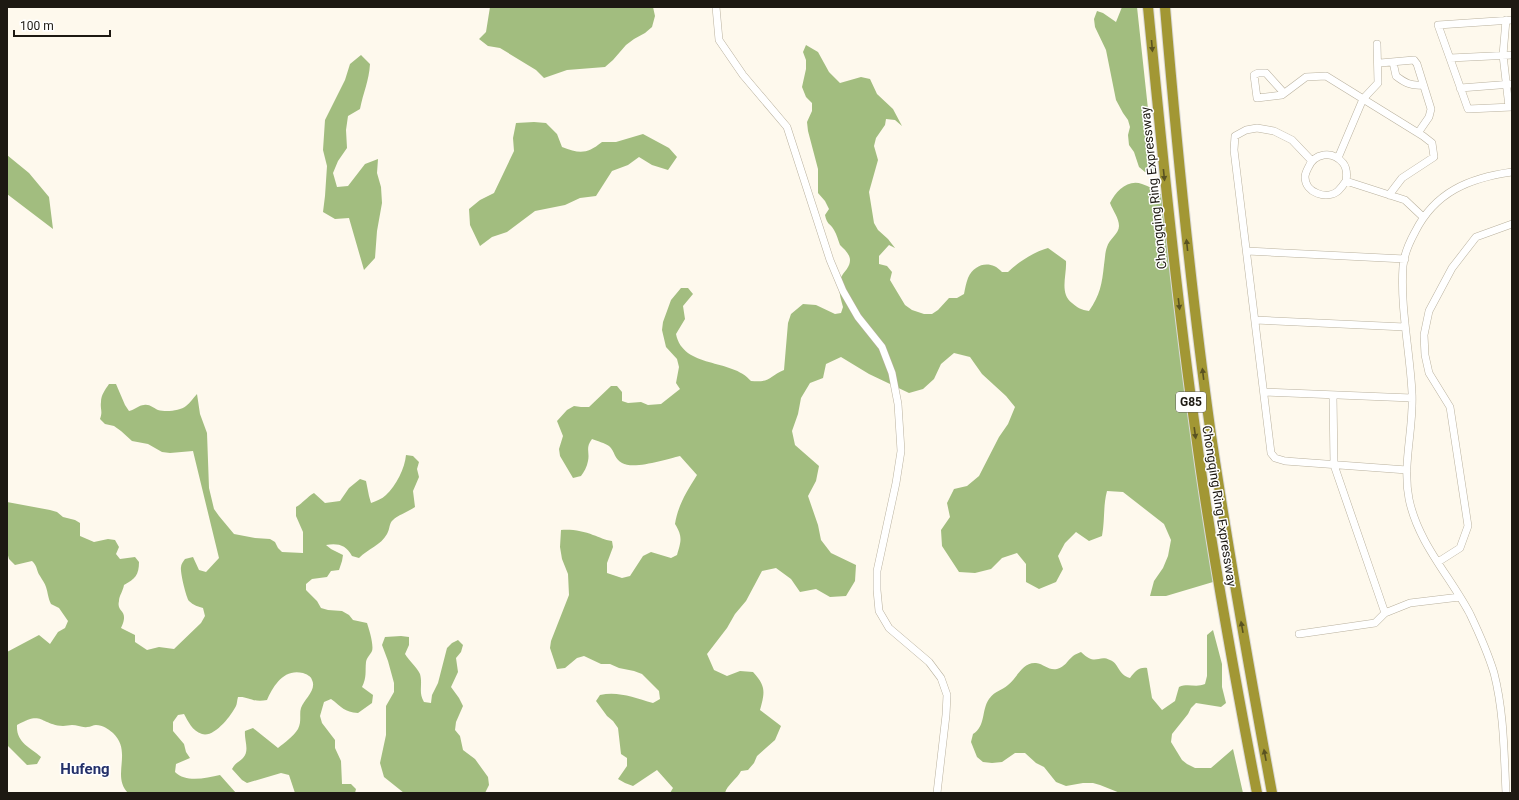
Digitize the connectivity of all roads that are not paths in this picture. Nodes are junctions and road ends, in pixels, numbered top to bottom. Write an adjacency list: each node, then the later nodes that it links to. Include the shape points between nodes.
1 (716, 7): 38 (street, via 719,40 743,75 787,128 830,260 843,291 858,317 882,348 892,373 898,404 901,451 878,571 879,611 889,628 929,662 941,678 946,695 946,714)
2 (1148, 7): 39 (highway, Chongqing Ring Expressway / G85, one-way to 39, via 1164,179 1196,435 1230,650)
3 (1165, 7): 40 (highway, Chongqing Ring Expressway / G85, one-way to 3, via 1242,632 1210,426 1191,284)
4 (1509, 20): 7 (street); 8 (street, via 1438,24)
5 (1378, 44): 15 (street, via 1378,83)
6 (1512, 54): 7 (street)
7 (1504, 55): 8 (street); 16 (street)
8 (1450, 58): 13 (street)
9 (1393, 62): 10 (street); 12 (street, via 1396,76 1413,86); 17 (street, via 1414,60 1417,64 1431,109 1429,117)
10 (1380, 63)
11 (1512, 84): 13 (street)
12 (1423, 85)
13 (1460, 88): 16 (street, via 1468,109)
14 (1284, 93): 14 (street, via 1257,98 1254,75 1266,73); 15 (street, via 1306,77 1326,76)
15 (1363, 99): 17 (street); 18 (street)
16 (1511, 107)
17 (1418, 133): 22 (street, via 1432,143 1434,156 1402,178)
18 (1338, 158): 19 (street, via 1320,155); 21 (street, via 1344,164)
19 (1311, 160): 21 (street, via 1305,176 1308,186 1314,192 1330,194 1338,191); 25 (street, via 1292,140 1274,131 1257,128 1235,136 1234,150)
20 (1512, 172): 23 (street, via 1484,177 1459,186 1433,205)
21 (1346, 181): 22 (street)
22 (1388, 195): 23 (street, via 1405,200)
23 (1423, 217): 26 (street, via 1407,249)
24 (1512, 224): 34 (street, via 1476,237 1452,268 1428,311 1424,355 1429,373 1450,407 1468,526 1460,548)
25 (1247, 251): 26 (street); 27 (street)
26 (1405, 259): 28 (street)
27 (1255, 320): 28 (street); 29 (street)
28 (1405, 327): 31 (street)
29 (1264, 392): 30 (street); 32 (street, via 1271,453 1275,458)
30 (1333, 395): 31 (street); 32 (street)
31 (1412, 398): 33 (street)
32 (1334, 465): 33 (street); 36 (street)
33 (1407, 470): 34 (street, via 1409,497 1415,520)
34 (1438, 562): 35 (street)
35 (1460, 597): 36 (street, via 1410,603); 41 (street, via 1485,645 1494,674 1503,726)
36 (1385, 613): 37 (street, via 1375,623)
37 (1299, 634)
38 (937, 793)
39 (1257, 793)
40 (1272, 793)
41 (1506, 793)

